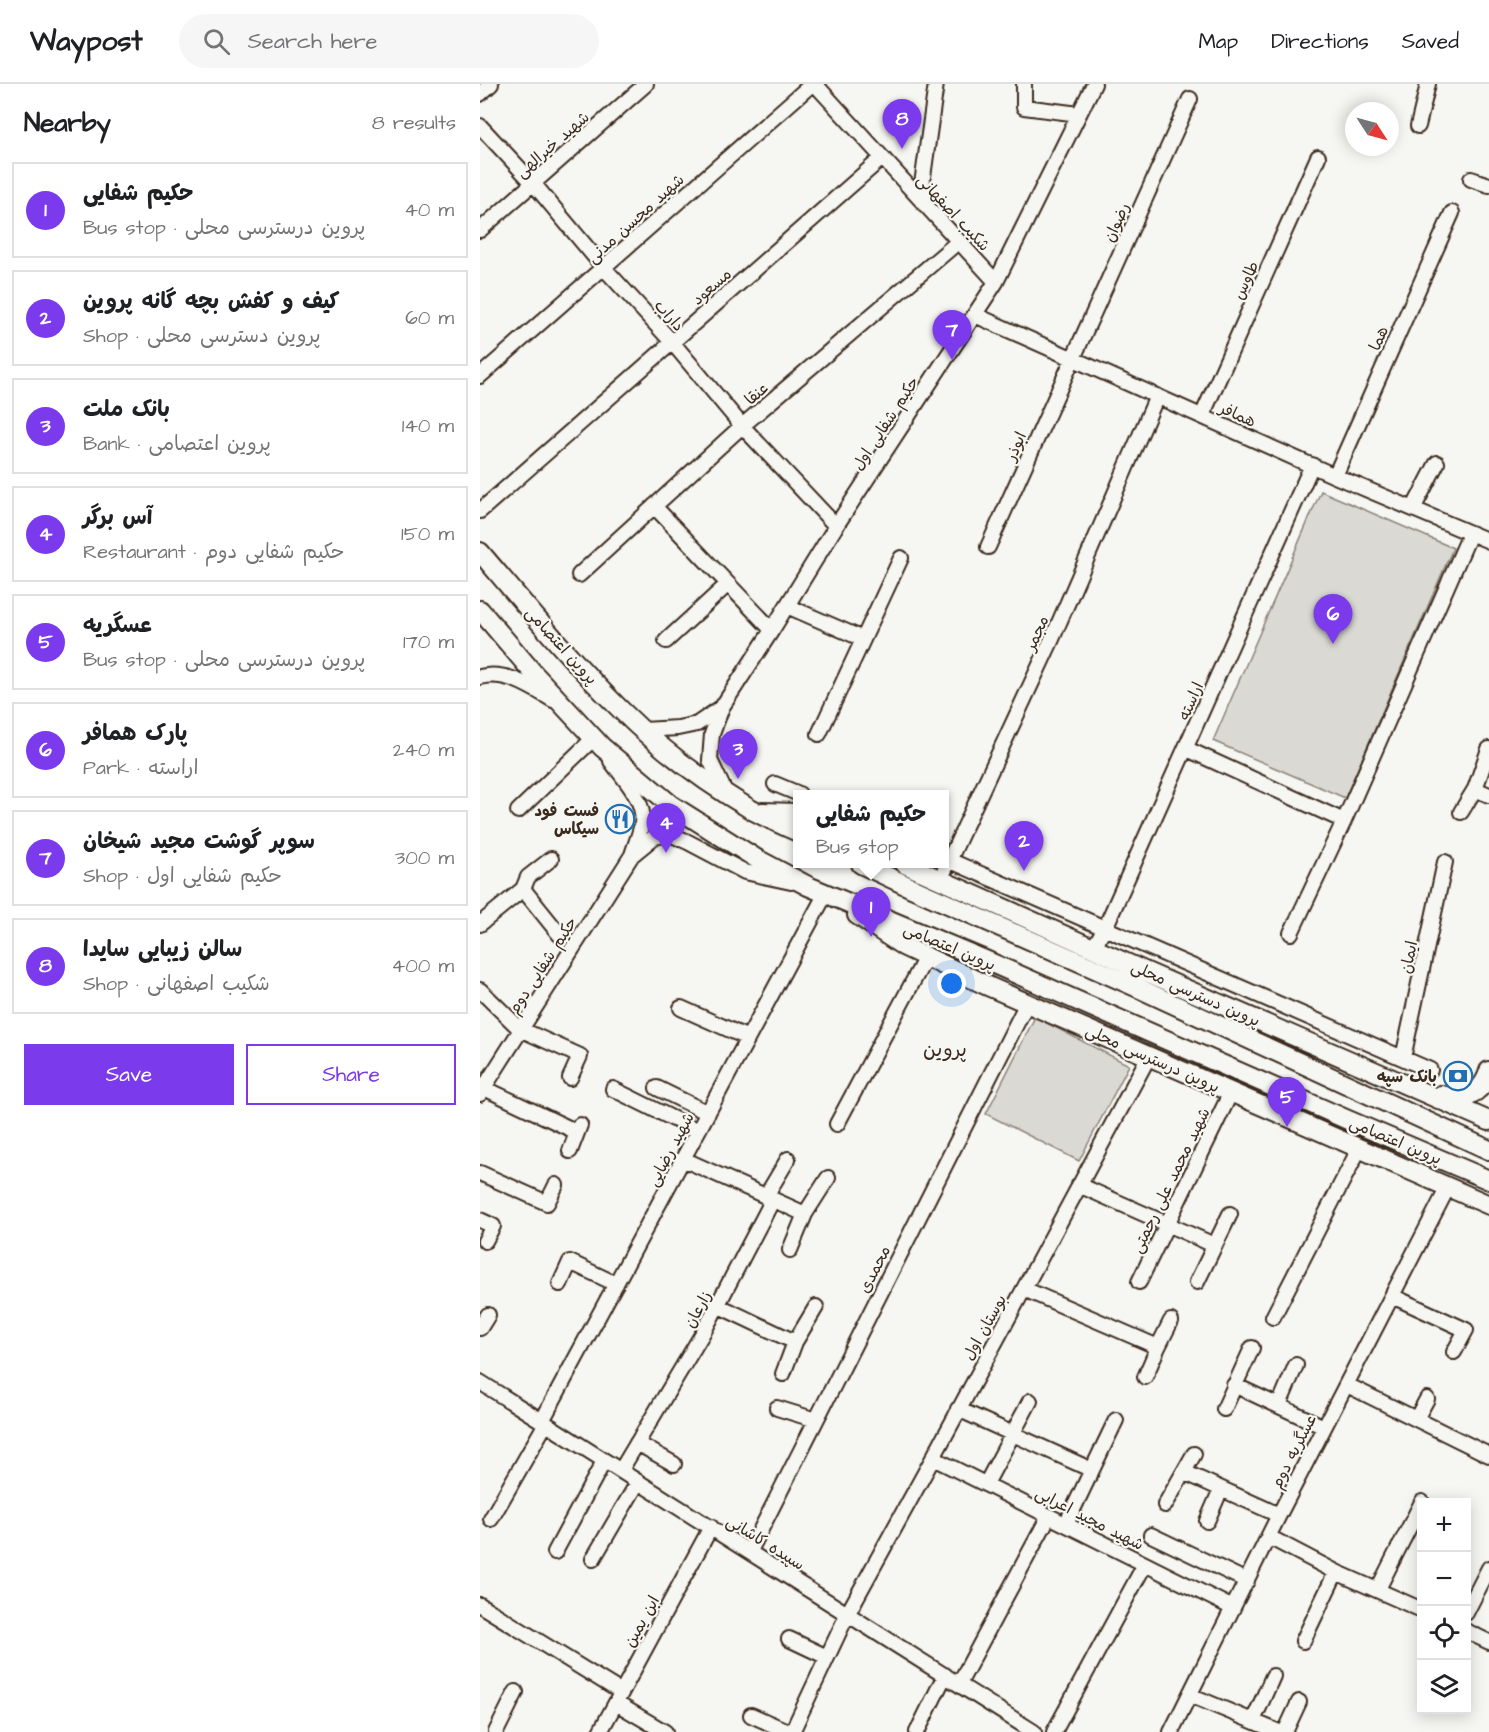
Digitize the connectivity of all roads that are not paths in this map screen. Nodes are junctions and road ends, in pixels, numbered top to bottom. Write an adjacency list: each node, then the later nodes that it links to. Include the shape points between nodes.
1 (491, 84): 8 (street)
2 (646, 84): 16 (street, شهید خیرالهی)
3 (813, 84): 14 (street, شکیب اصفهانی); 22 (street, شهید محسن مدنی)
4 (936, 84): 18 (street, via 922,184)
5 (1024, 84): 10 (street, via 1024,107)
6 (1094, 84): 10 (street, حکیم شفایی اول)
7 (1428, 84): 12 (street)
8 (480, 94)
9 (1190, 99): 26 (street, رضوان)
10 (1079, 114): 23 (street, حکیم شفایی اول)
11 (480, 126): 16 (street, داراب)
12 (1418, 126)
13 (1318, 157): 29 (street, طاوس)
14 (882, 158): 18 (street, شکیب اصفهانی); 25 (street, مسعود)
15 (1471, 179): 17 (street)
16 (533, 183): 20 (street, شهید خیرالهی); 22 (street, داراب)
17 (1489, 185)
18 (924, 204): 21 (street, شکیب اصفهانی)
19 (1452, 213): 33 (street, هما)
20 (480, 230)
21 (959, 241): 23 (street, شکیب اصفهانی); 30 (street, عنقا)
22 (604, 268): 25 (street, داراب); 27 (street, شهید محسن مدنی)
23 (996, 282): 24 (street, حکیم شفایی اول)
24 (975, 315): 26 (street, همافر); 37 (street, حکیم شفایی اول)
25 (672, 342): 30 (street, داراب); 36 (street, مسعود)
26 (1073, 358): 28 (street, همافر); 40 (street, ابوذر)
27 (480, 376)
28 (1157, 396): 29 (street, همافر); 69 (street, مجمر, via 1052,639)
29 (1202, 416): 32 (street, همافر)
30 (742, 426): 34 (street, عنقا); 37 (street, داراب)
31 (1437, 463): 35 (street)
32 (1312, 465): 33 (street, همافر); 56 (street, اراسته)
33 (1335, 476): 35 (street, همافر)
34 (654, 506): 43 (street, عنقا); 44 (street)
35 (1413, 509): 38 (street, همافر)
36 (480, 511)
37 (836, 526): 45 (street, حکیم شفایی اول)
38 (1470, 534): 39 (street, همافر); 67 (street)
39 (1489, 542)
40 (988, 547)
41 (480, 552): 53 (main road, پروین اعتصامی, via 559,644)
42 (901, 558): 48 (street)
43 (579, 575)
44 (728, 584): 47 (street); 49 (street)
45 (787, 606): 47 (street, حکیم شفایی اول); 48 (street)
46 (480, 610): 51 (main road, پروین اعتصامی)
47 (772, 630): 52 (street, حکیم شفایی اول)
48 (863, 639): 54 (street)
49 (666, 641)
50 (480, 677): 51 (street, via 508,677)
51 (565, 707): 55 (main road, پروین اعتصامی)
52 (722, 707): 53 (street, via 697,724); 61 (street, via 712,734 710,760)
53 (643, 730): 61 (main road, پروین اعتصامی)
54 (819, 734)
55 (598, 743): 63 (street); 70 (street, via 640,807 642,825); 78 (main road, پروین اعتصامی, via 670,804)
56 (1187, 749): 67 (street); 82 (street, اراسته)
57 (1489, 749): 59 (street)
58 (775, 784): 60 (street)
59 (1474, 789): 62 (street); 65 (street)
60 (793, 792)
61 (726, 794): 64 (main road, پروین اعتصامی)
62 (1489, 795)
63 (518, 811)
64 (754, 811): 66 (main road); 68 (main road, پروین اعتصامی)
65 (1461, 812)
66 (793, 813)
67 (1344, 821): 83 (street)
68 (793, 830)
69 (949, 853)
70 (632, 855): 78 (street, via 654,837 670,834 745,872); 90 (street, حکیم شفایی دوم)
71 (551, 859): 79 (street, via 528,877)
72 (949, 860): 82 (street)
73 (1444, 862): 93 (street, ایمان)
74 (869, 868): 108 (main road, پروین اعتصامی)
75 (914, 868): 77 (main road, پروین دسترسی محلی)
76 (943, 868): 77 (street, مجمر)
77 (940, 880): 85 (main road, پروین دسترسی محلی)
78 (808, 886): 80 (main road, پروین اعتصامی)
79 (523, 890): 81 (street); 84 (street)
80 (826, 893): 86 (main road, پروین درسترسی محلی, via 903,946); 91 (street, شهید رضایی); 114 (main road, پروین اعتصامی)
81 (480, 924)
82 (1105, 928): 85 (street, اراسته); 93 (street)
83 (1291, 933)
84 (560, 935)
85 (1093, 948): 99 (main road, پروین دسترسی محلی)
86 (926, 957): 88 (main road, پروین درسترسی محلی); 105 (street)
87 (480, 990): 90 (street)
88 (1027, 1003): 92 (main road, پروین درسترسی محلی); 156 (street, محمدی)
89 (681, 1008): 91 (street)
90 (520, 1029): 96 (street, via 580,1056); 100 (street, حکیم شفایی دوم)
91 (748, 1038): 103 (street, شهید رضایی)
92 (1149, 1056): 101 (main road, پروین درسترسی محلی); 116 (street, بوستان اول)
93 (1403, 1058): 94 (street)
94 (1430, 1070)
95 (1488, 1075): 99 (main road, via 1470,1095 1454,1099); 102 (main road, via 1484,1089)
96 (570, 1078)
97 (657, 1088): 103 (street)
98 (613, 1089): 106 (street)
99 (1418, 1089): 104 (main road, پروین دسترسی محلی)
100 (482, 1091): 109 (street, via 579,1128)
101 (1231, 1092): 107 (main road, پروین درسترسی محلی); 123 (street, شهید محمد علی رحمتی)
102 (1489, 1099)
103 (708, 1113): 106 (street, شهید رضایی)
104 (1489, 1121)
105 (837, 1124)
106 (698, 1131): 110 (street, شهید رضایی)
107 (1359, 1149): 117 (main road, پروین درسترسی محلی); 136 (street)
108 (1489, 1149)
109 (570, 1152)
110 (683, 1159): 118 (street); 130 (street, شهید رضایی)
111 (788, 1159): 118 (street, زارعان)
112 (480, 1173): 115 (street, via 548,1203)
113 (828, 1178): 120 (street)
114 (1489, 1180)
115 (556, 1185)
116 (1079, 1185): 123 (street); 131 (street, بوستان اول)
117 (1448, 1186): 119 (main road, پروین درسترسی محلی); 132 (street, عسگریه دوم)
118 (766, 1196): 120 (street); 133 (street, زارعان, via 770,1205)
119 (1489, 1205)
120 (805, 1214): 126 (street)
121 (1230, 1214): 125 (street)
122 (480, 1220): 124 (street, via 493,1226)
123 (1167, 1224): 125 (street); 127 (street, شهید محمد علی رحمتی)
124 (485, 1241)
125 (1215, 1245): 128 (street)
126 (790, 1250)
127 (1139, 1282)
128 (1197, 1282)
129 (560, 1284): 130 (street, via 570,1262)
130 (616, 1284): 158 (street, شهید رضایی)
131 (1023, 1289): 140 (street); 153 (street, بوستان اول)
132 (1392, 1296): 142 (street, via 1466,1330); 148 (street, عسگریه دوم)
133 (717, 1305): 139 (street); 161 (street, زارعان)
134 (816, 1307): 139 (street)
135 (489, 1315): 138 (street)
136 (1273, 1317)
137 (1171, 1321): 140 (street)
138 (480, 1328)
139 (795, 1342): 144 (street)
140 (1158, 1347): 145 (street)
141 (1252, 1348): 147 (street)
142 (1454, 1352)
143 (1296, 1365): 151 (street)
144 (783, 1374)
145 (1145, 1377)
146 (480, 1382): 158 (street, سپیده کاشانی)
147 (1234, 1385): 151 (street); 154 (street)
148 (1347, 1385): 155 (street); 159 (street, عسگریه دوم)
149 (1427, 1398): 155 (street)
150 (1030, 1401): 160 (street)
151 (1279, 1405): 159 (street)
152 (777, 1408): 156 (street)
153 (958, 1409): 160 (street); 164 (street, بوستان اول)
154 (1224, 1409)
155 (1416, 1419): 163 (street)
156 (816, 1420): 183 (street, محمدی)
157 (1116, 1420): 168 (street)
158 (544, 1422): 165 (street, سپیده کاشانی); 177 (street, شهید رضایی)
159 (1324, 1427): 175 (street, عسگریه دوم)
160 (1013, 1433): 168 (street); 171 (street)
161 (637, 1443): 166 (street); 167 (street, زارعان)
162 (1194, 1454): 169 (street)
163 (1489, 1455)
164 (933, 1458): 171 (street, شهید مجید اعرابی); 195 (street, بوستان اول)
165 (604, 1461): 167 (street, سپیده کاشانی); 184 (street)
166 (674, 1464)
167 (621, 1470): 170 (street, سپیده کاشانی)
168 (1092, 1470): 179 (street)
169 (1184, 1472): 172 (street); 173 (street)
170 (638, 1482): 180 (street, سپیده کاشانی); 185 (street)
171 (986, 1485): 176 (street, شهید مجید اعرابی)
172 (1221, 1489): 175 (street); 178 (street)
173 (1165, 1505)
174 (1417, 1512): 190 (street)
175 (1279, 1515): 182 (street, عسگریه دوم)
176 (1049, 1516): 179 (street, شهید مجید اعرابی); 203 (street)
177 (491, 1519)
178 (1207, 1521)
179 (1066, 1524): 186 (street, شهید مجید اعرابی)
180 (711, 1527): 183 (street, سپیده کاشانی); 206 (street, ابن یمین)
181 (1151, 1535): 189 (street)
182 (1269, 1537): 188 (street); 189 (street, عسگریه دوم)
183 (750, 1551): 195 (street, سپیده کاشانی)
184 (555, 1552)
185 (593, 1559)
186 (1145, 1564): 193 (street, شهید مجید اعرابی); 217 (street)
187 (1489, 1568): 192 (street)
188 (1336, 1572): 190 (street); 198 (street)
189 (1246, 1581): 193 (street, عسگریه دوم)
190 (1378, 1589): 194 (street)
191 (480, 1605): 206 (street)
192 (1470, 1606)
193 (1233, 1608): 205 (street, عسگریه دوم)
194 (1417, 1608)
195 (848, 1613): 200 (street, بوستان اول); 201 (street, سپیده کاشانی)
196 (1471, 1633): 199 (street)
197 (789, 1639): 200 (street)
198 (1303, 1641)
199 (1489, 1642)
200 (827, 1657): 214 (street, بوستان اول)
201 (945, 1675): 203 (street, سپیده کاشانی); 215 (street)
202 (1272, 1676): 209 (street)
203 (959, 1684): 216 (street, سپیده کاشانی)
204 (516, 1692): 211 (street)
205 (1190, 1695): 209 (street); 210 (street, عسگریه دوم)
206 (618, 1697): 212 (street, ابن یمین); 213 (street)
207 (1299, 1702): 219 (street)
208 (751, 1714): 214 (street)
209 (1252, 1721): 218 (street)
210 (1175, 1731)
211 (496, 1732)
212 (600, 1732)
213 (665, 1732)
214 (791, 1732)
215 (917, 1732)
216 (1035, 1732)
217 (1054, 1732)
218 (1279, 1732)
219 (1285, 1732)

